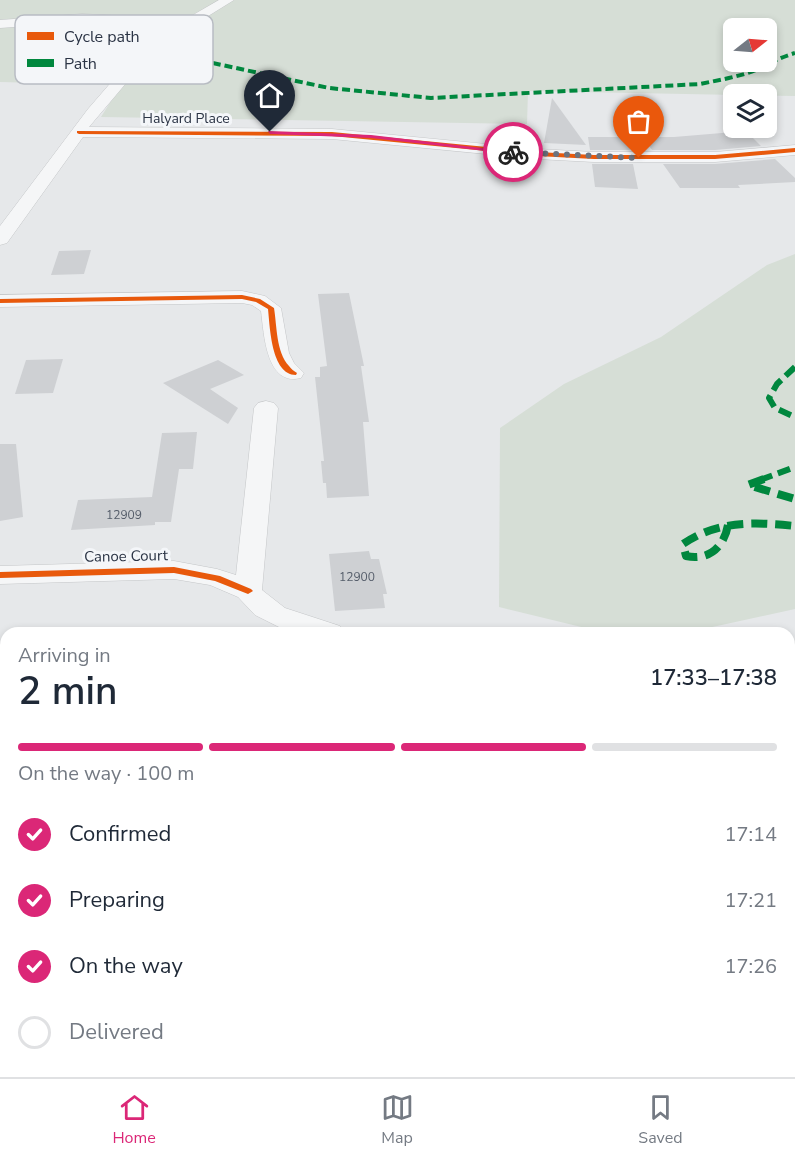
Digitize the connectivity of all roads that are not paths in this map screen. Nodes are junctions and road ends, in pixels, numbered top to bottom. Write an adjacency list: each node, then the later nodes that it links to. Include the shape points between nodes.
1 (228, 0): 2 (street)
2 (202, 15)
3 (15, 23): 4 (street)
4 (0, 24)
5 (117, 84): 6 (street)
6 (79, 132): 7 (street, Halyard Place, via 332,134 594,157 715,156); 8 (street)
7 (795, 150)
8 (2, 232)
9 (0, 301): 10 (street, via 217,297 258,300 271,308 281,362)
10 (293, 373)
11 (266, 408): 13 (street)
12 (0, 574): 13 (street, Canoe Court, via 174,570 217,578)
13 (248, 591): 14 (street, via 258,605 281,619)
14 (309, 627)

